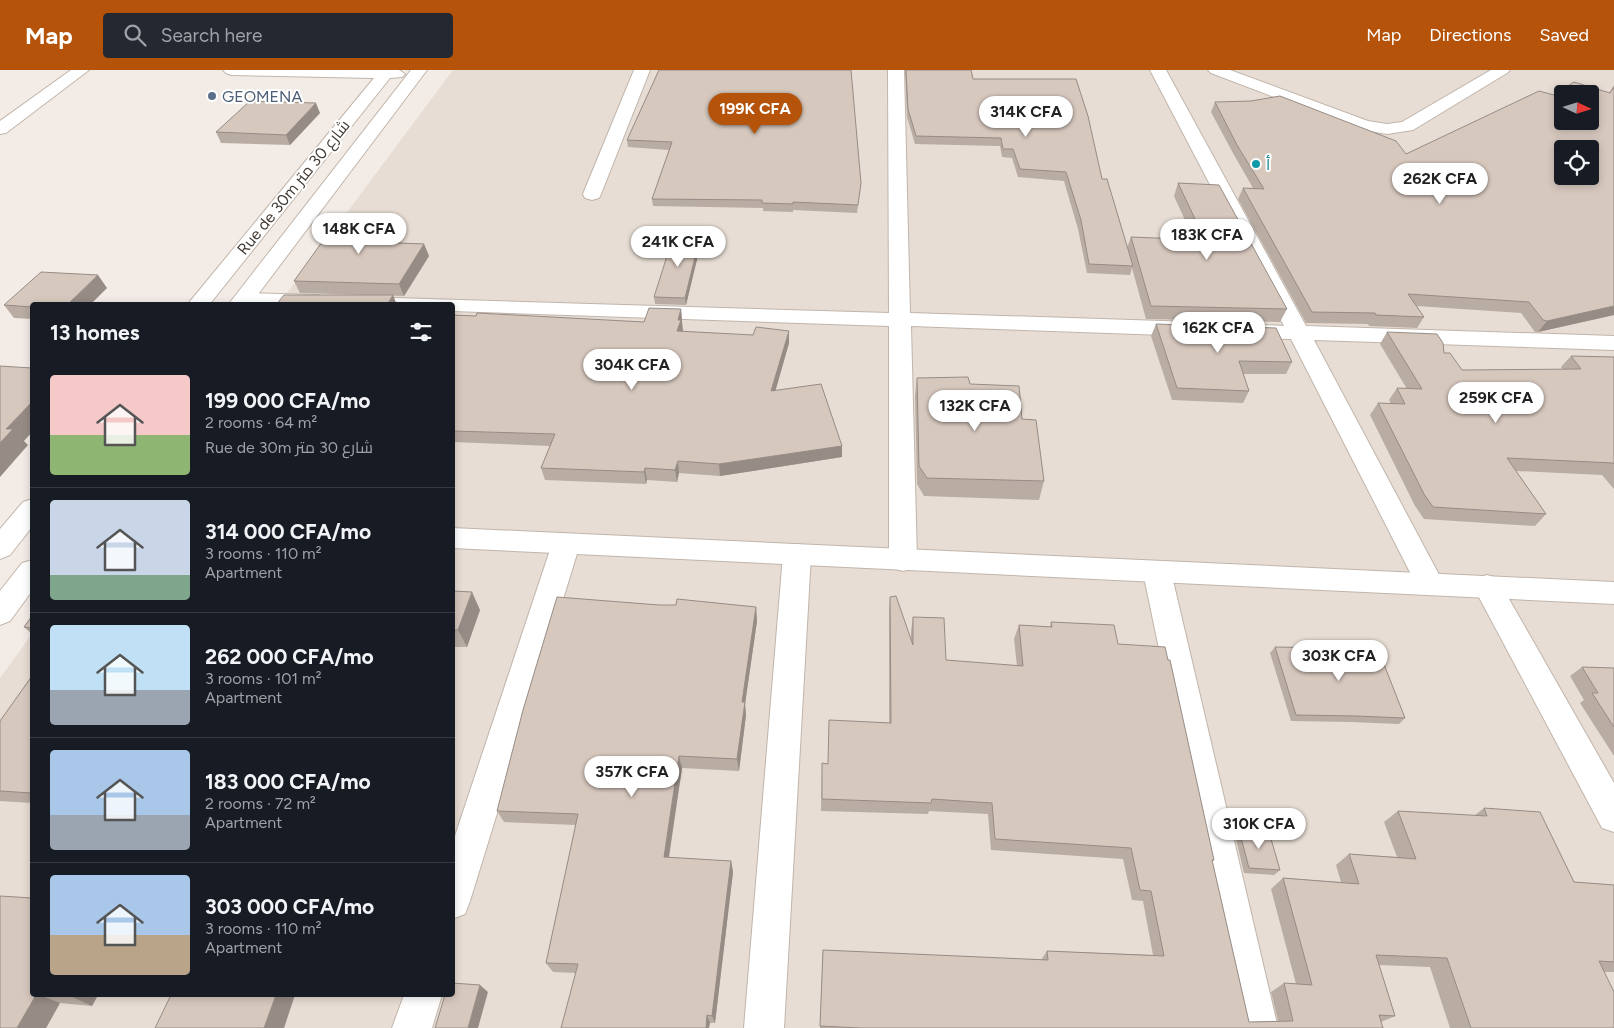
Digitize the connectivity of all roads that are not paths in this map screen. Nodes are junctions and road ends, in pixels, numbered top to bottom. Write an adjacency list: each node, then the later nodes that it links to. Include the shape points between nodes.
1 (81, 70): 10 (street)
2 (231, 70): 8 (street)
3 (642, 70): 11 (street)
4 (896, 70): 15 (street)
5 (1158, 70): 16 (street)
6 (1213, 70): 7 (street, via 1364,125 1387,129 1407,126)
7 (1502, 70)
8 (387, 72): 9 (street); 12 (street, Rue de 30m شارع 30 متر)
9 (417, 72): 13 (street, Rue de 30m شارع 30 متر)
10 (0, 129)
11 (592, 194)
12 (200, 302)
13 (241, 302)
14 (455, 306): 15 (street)
15 (898, 319): 16 (street); 23 (street)
16 (1300, 333): 17 (street); 26 (street)
17 (1614, 343)
18 (30, 515): 21 (street)
19 (455, 538): 20 (street)
20 (566, 544): 22 (street); 31 (street)
21 (0, 548)
22 (797, 555): 23 (street); 34 (street)
23 (903, 560): 24 (street)
24 (1157, 572): 26 (street); 35 (street)
25 (30, 575): 29 (street)
26 (1430, 584): 27 (street)
27 (1487, 586): 28 (street); 30 (street)
28 (1614, 593)
29 (0, 613)
30 (1614, 816)
31 (455, 892)
32 (422, 997): 33 (street)
33 (412, 1028)
34 (764, 1028)
35 (1258, 1028)

